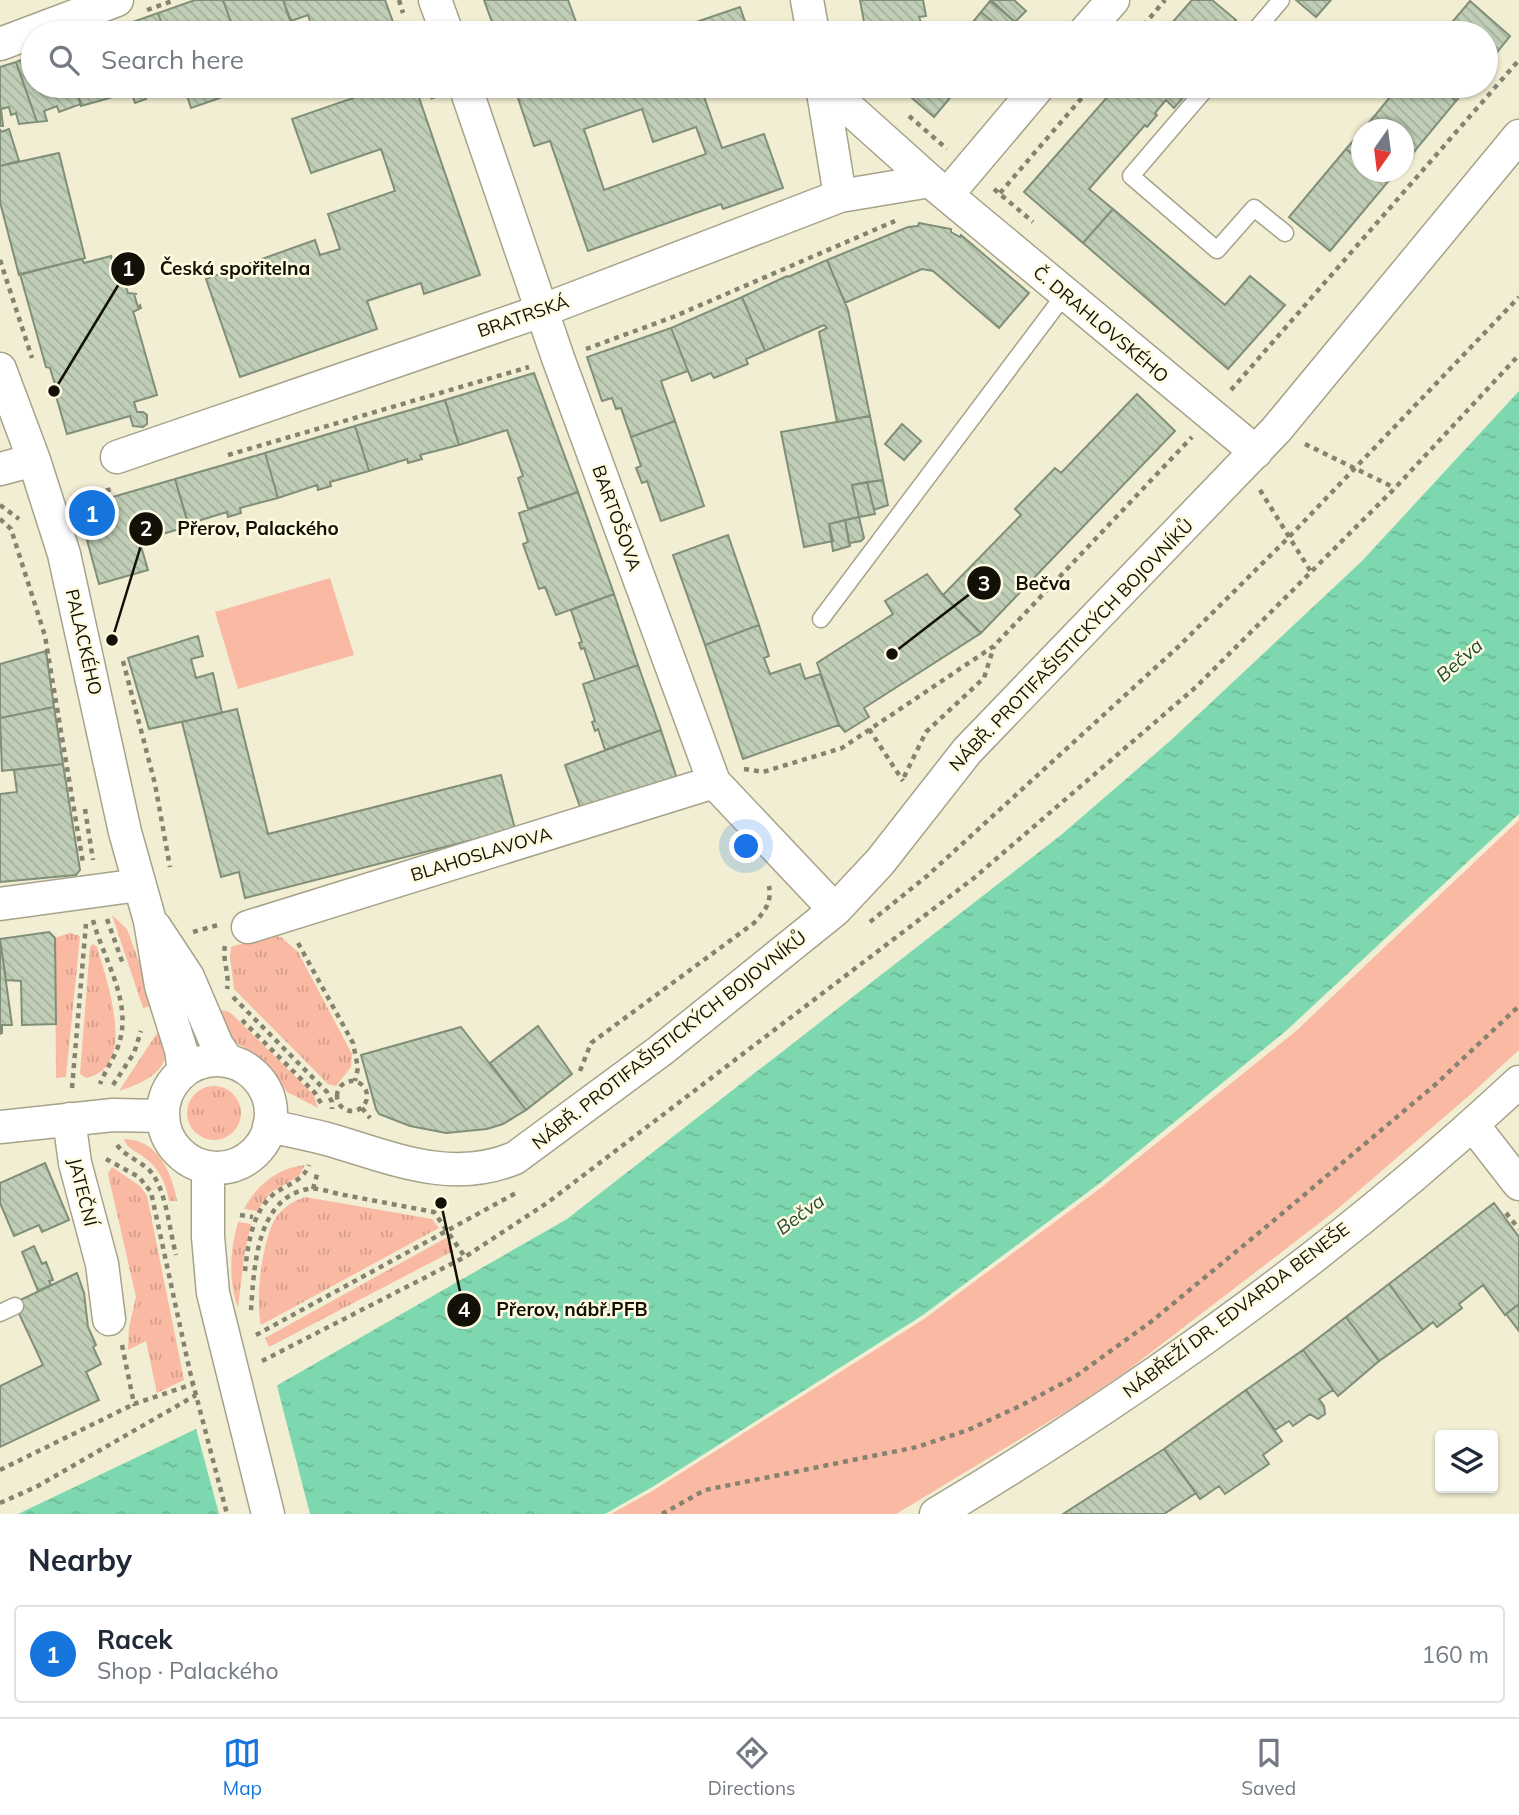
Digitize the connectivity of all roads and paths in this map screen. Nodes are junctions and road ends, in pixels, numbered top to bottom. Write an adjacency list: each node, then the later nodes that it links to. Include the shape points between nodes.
1 (117, 0): 7 (street)
2 (435, 0): 8 (street)
3 (807, 0): 9 (street)
4 (1113, 0): 10 (street)
5 (1166, 0): 11 (path)
6 (1281, 0): 12 (lane)
7 (61, 21)
8 (443, 21)
9 (811, 21)
10 (1095, 21)
11 (1148, 21)
12 (1263, 21)
13 (21, 36): 14 (street)
14 (0, 44)
15 (469, 98): 29 (street, BARTOŠOVA)
16 (825, 98): 24 (street)
17 (837, 98): 22 (street, Č. DRAHLOVSKÉHO)
18 (1027, 98): 22 (street)
19 (1082, 98): 23 (path)
20 (1198, 98): 26 (lane, via 1131,176 1217,250 1254,208)
21 (1519, 136): 34 (street, NÁBŘ. PROTIFAŠISTICKÝCH BOJOVNÍKŮ)
22 (938, 188): 24 (street, BRATRSKÁ); 27 (street, Č. DRAHLOVSKÉHO)
23 (1000, 194)
24 (840, 196): 29 (street, BRATRSKÁ)
25 (906, 216): 30 (path, via 673,317)
26 (1284, 233)
27 (1065, 294): 34 (street, Č. DRAHLOVSKÉHO); 46 (lane)
28 (1519, 297): 38 (path)
29 (541, 310): 35 (street, BRATRSKÁ); 50 (street, BARTOŠOVA)
30 (578, 352)
31 (1519, 355): 41 (path)
32 (540, 362): 36 (path)
33 (0, 369): 37 (street, PALACKÉHO)
34 (1258, 449): 38 (path); 44 (path); 55 (street, NÁBŘ. PROTIFAŠISTICKÝCH BOJOVNÍKŮ, via 967,751 880,862)
35 (117, 457)
36 (216, 459)
37 (34, 460): 39 (street); 53 (street, PALACKÉHO, via 64,554)
38 (1355, 468): 41 (path); 44 (path)
39 (0, 469)
40 (114, 488): 42 (path)
41 (1395, 488): 45 (path)
42 (71, 500)
43 (0, 519): 52 (path, via 11,529 45,636)
44 (1290, 537): 45 (path); 59 (path, via 1168,656 927,876)
45 (1311, 572): 93 (path, via 1196,687 974,878 547,1203)
46 (821, 619)
47 (994, 646): 49 (path, via 984,678 926,732)
48 (869, 729): 49 (path)
49 (902, 780): 51 (path)
50 (714, 782): 55 (street, BARTOŠOVA); 60 (street, BLAHOSLAVOVA)
51 (896, 791)
52 (83, 865)
53 (139, 884): 54 (street); 56 (street, PALACKÉHO)
54 (0, 904)
55 (835, 910): 81 (street, NÁBŘ. PROTIFAŠISTICKÝCH BOJOVNÍKŮ, via 660,1051 515,1158 498,1165 465,1170 419,1166)
56 (150, 920): 67 (street, PALACKÉHO, via 188,978); 68 (street, PALACKÉHO, via 161,986)
57 (86, 923): 71 (path)
58 (94, 924): 72 (path, via 110,965 122,1018 119,1043)
59 (865, 926)
60 (248, 927): 62 (path, via 227,940 224,958 229,981)
61 (296, 941): 69 (path, via 353,1043 358,1068)
62 (223, 996)
63 (232, 996): 74 (path)
64 (1519, 1006): 110 (path, via 1436,1084 1272,1222 1152,1321 1076,1376 968,1430 918,1447 705,1490)
65 (234, 1013): 75 (path, via 319,1097)
66 (151, 1025): 73 (path, via 142,1028 134,1053)
67 (227, 1060): 68 (street, via 201,1062); 81 (street, via 250,1071 263,1086 270,1105)
68 (184, 1071): 77 (street, via 168,1090)
69 (355, 1081): 74 (path, via 341,1086); 74 (path, via 368,1095 362,1108 347,1111)
70 (1519, 1082): 79 (street, NÁBŘEŽÍ DR. EDVARDA BENEŠE)
71 (72, 1088)
72 (100, 1092)
73 (111, 1092)
74 (334, 1099): 76 (path)
75 (322, 1110)
76 (331, 1113)
77 (162, 1116): 78 (street); 85 (street, via 180,1154)
78 (69, 1119): 80 (street); 96 (street, JATEČNÍ, via 95,1268)
79 (1473, 1125): 87 (street); 111 (street, NÁBŘEŽÍ DR. EDVARDA BENEŠE, via 1311,1259 1194,1346)
80 (0, 1126)
81 (269, 1126): 85 (street, via 251,1156 235,1165)
82 (116, 1139): 94 (path, via 119,1149 156,1179)
83 (103, 1159): 103 (path, via 144,1181 150,1192)
84 (309, 1166): 95 (path, via 299,1180 277,1192 261,1210 248,1246)
85 (208, 1167): 109 (street, via 210,1275)
86 (318, 1171): 88 (path)
87 (1519, 1184)
88 (313, 1189): 92 (path, via 434,1212); 97 (path, via 286,1198 264,1220)
89 (524, 1189): 92 (path)
90 (240, 1215): 91 (path)
91 (253, 1217)
92 (449, 1232): 93 (path); 99 (path)
93 (465, 1257): 102 (path)
94 (176, 1258)
95 (243, 1282)
96 (109, 1319)
97 (252, 1321)
98 (254, 1328): 99 (path)
99 (256, 1335): 100 (path)
100 (244, 1340)
101 (122, 1354): 105 (path)
102 (262, 1362)
103 (193, 1384): 104 (path); 105 (path)
104 (196, 1395): 107 (path); 108 (path)
105 (134, 1404): 106 (path)
106 (0, 1470)
107 (0, 1503)
108 (227, 1514)
109 (268, 1514)
110 (662, 1514)
111 (936, 1514)

